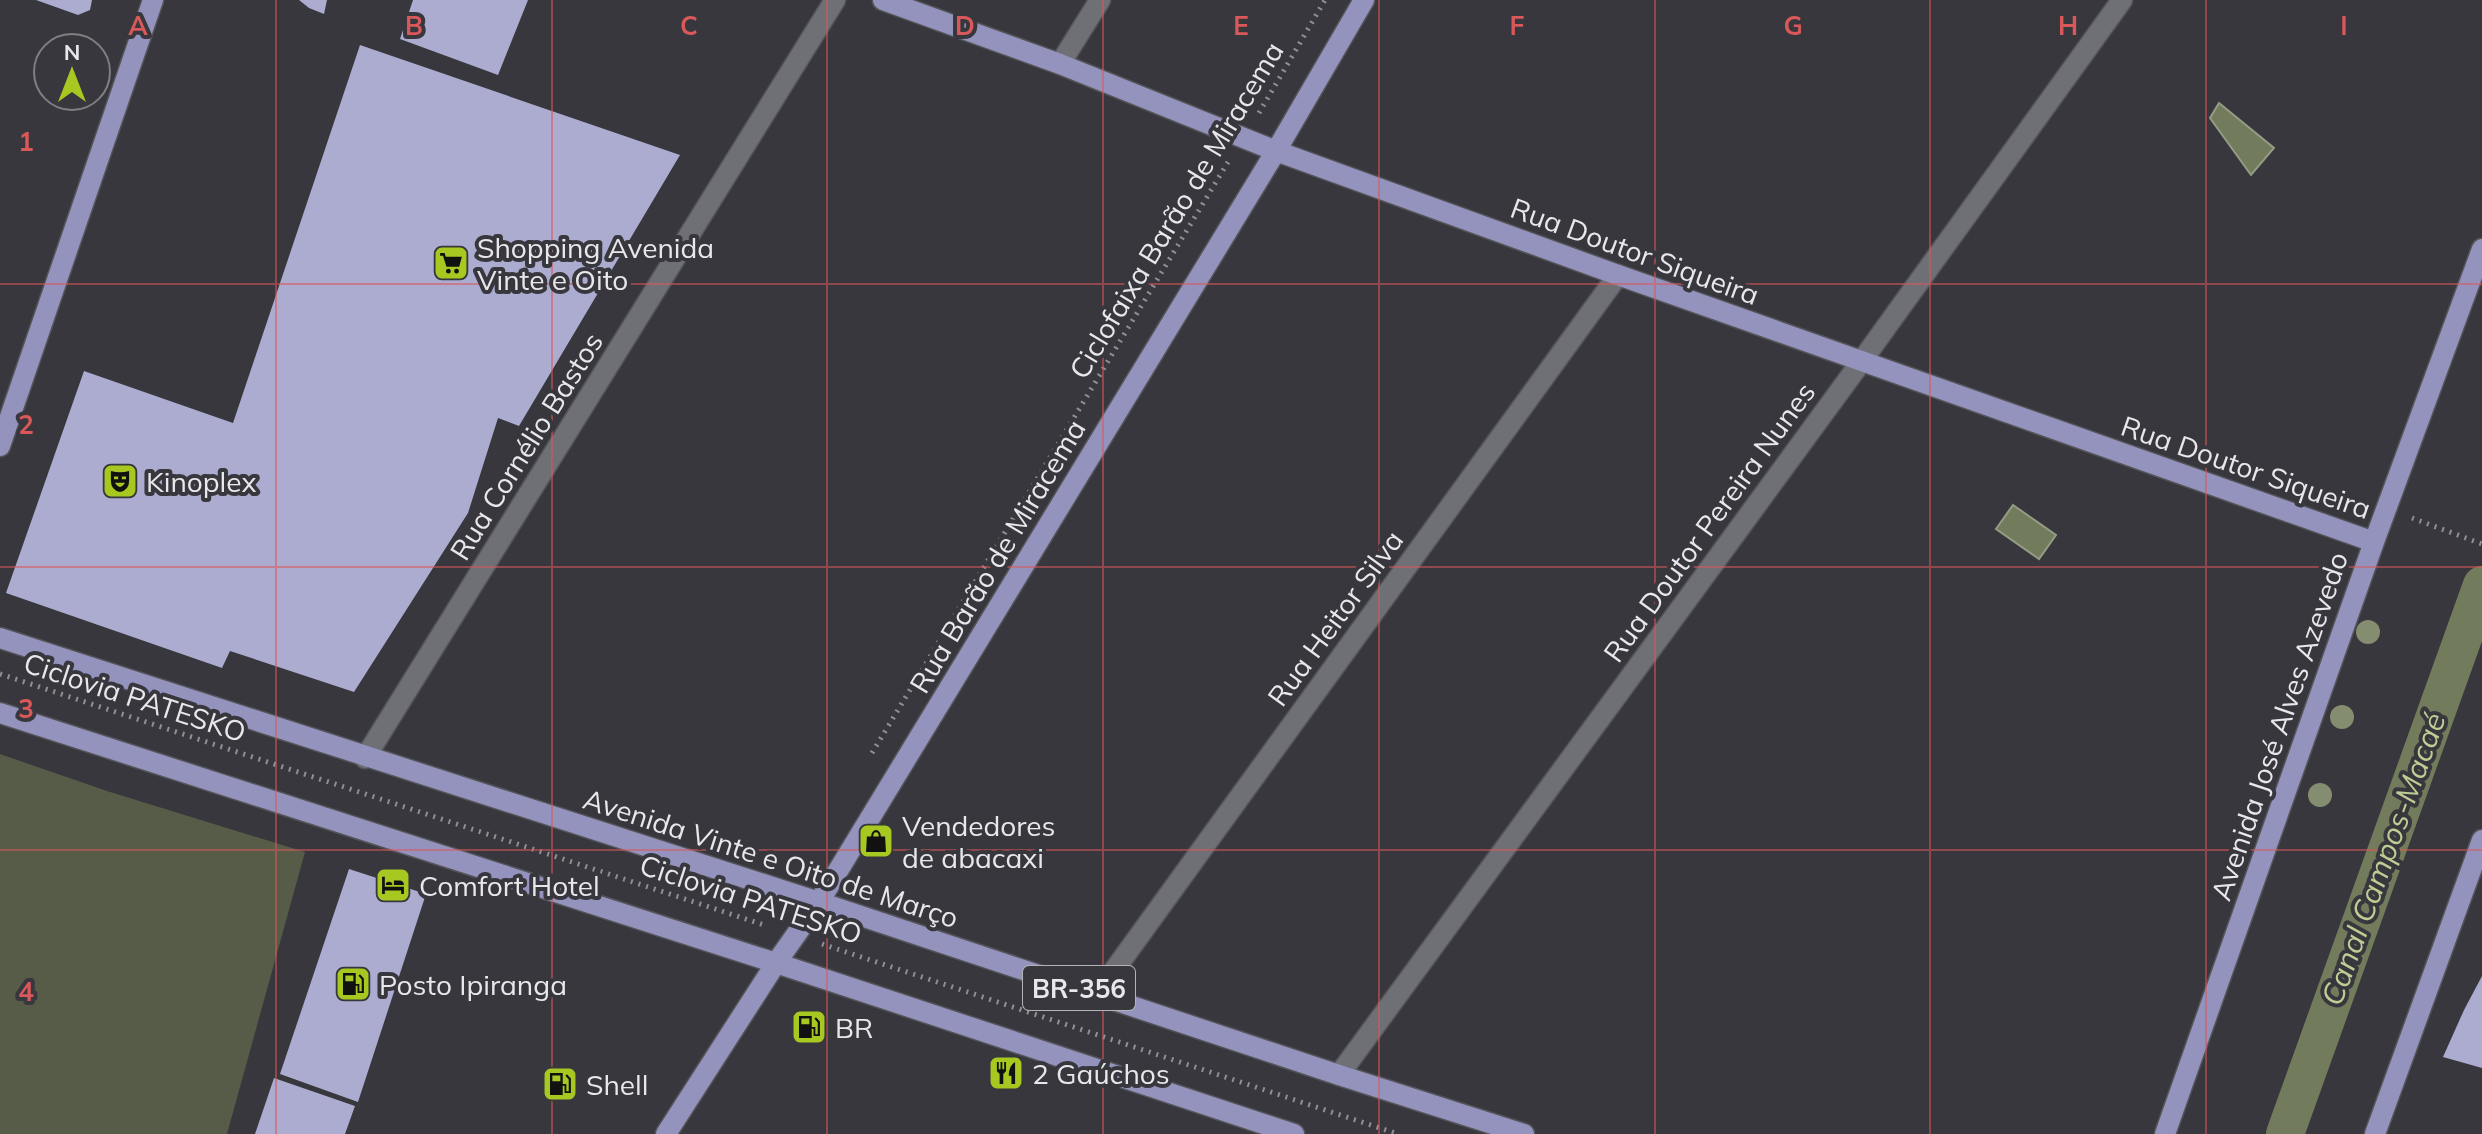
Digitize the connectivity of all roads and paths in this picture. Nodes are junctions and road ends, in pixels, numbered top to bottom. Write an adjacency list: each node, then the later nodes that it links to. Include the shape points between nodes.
1 (153, 0): 14 (main road)
2 (835, 0): 22 (street, Rua Cornélio Bastos)
3 (883, 0): 8 (main road, Rua Doutor Siqueira)
4 (1100, 0): 8 (street)
5 (1325, 0): 9 (path, Ciclofaixa Barão de Miracema)
6 (1364, 0): 10 (main road, Rua Barão de Miracema)
7 (2122, 0): 13 (street, Rua Doutor Pereira Nunes)
8 (1060, 64): 9 (main road, Rua Doutor Siqueira)
9 (1244, 137): 10 (main road, Rua Doutor Siqueira); 21 (path, Ciclofaixa Barão de Miracema)
10 (1276, 151): 12 (main road, Rua Doutor Siqueira); 24 (main road, Rua Barão de Miracema)
11 (2482, 249): 15 (main road, Avenida José Alves Azevedo)
12 (1618, 275): 13 (main road, Rua Doutor Siqueira); 27 (street, Rua Heitor Silva)
13 (1861, 362): 16 (main road, Rua Doutor Siqueira); 28 (street, Rua Doutor Pereira Nunes)
14 (0, 446)
15 (2386, 508): 16 (main road, Avenida José Alves Azevedo); 17 (path)
16 (2374, 542): 33 (main road, Avenida José Alves Azevedo)
17 (2482, 544)
18 (0, 638): 22 (main road, Avenida Vinte e Oito de Março)
19 (0, 674): 25 (path, Ciclovia PATESKO)
20 (0, 713): 26 (main road)
21 (869, 757)
22 (365, 758): 24 (main road, Avenida Vinte e Oito de Março)
23 (2482, 840): 34 (main road)
24 (819, 902): 25 (main road, Rua Barão de Miracema); 27 (main road, Avenida Vinte e Oito de Março / BR-356)
25 (796, 935): 26 (main road, Rua Barão de Miracema); 31 (path, Ciclovia PATESKO)
26 (776, 963): 29 (main road, Rua Barão de Miracema); 30 (main road)
27 (1097, 994): 28 (main road, Avenida Vinte e Oito de Março / BR-356)
28 (1339, 1075): 32 (main road, Avenida Vinte e Oito de Março)
29 (666, 1134)
30 (1294, 1134)
31 (1398, 1134)
32 (1524, 1134)
33 (2165, 1134)
34 (2375, 1134)

